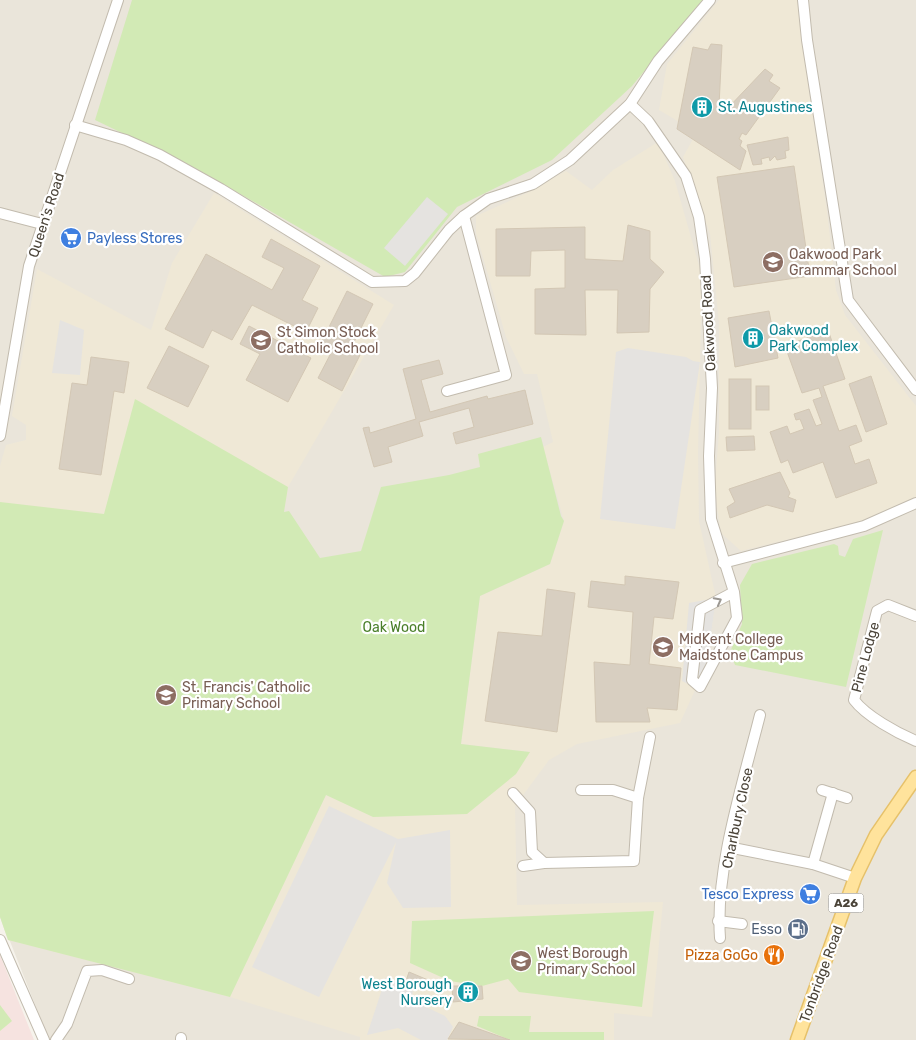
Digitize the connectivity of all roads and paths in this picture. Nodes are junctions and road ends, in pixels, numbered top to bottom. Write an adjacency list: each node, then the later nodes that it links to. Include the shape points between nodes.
1 (118, 0): 5 (street, Queen's Road)
2 (710, 0): 4 (street, via 658,61)
3 (803, 0): 10 (street, via 848,300)
4 (630, 104): 7 (street, via 570,160 533,184 488,199); 13 (street, Oakwood Road, via 648,120 686,176 699,218 705,259 712,388 708,456 711,519)
5 (75, 125): 7 (street, via 126,140 160,155 372,282 405,281); 8 (street, Queen's Road)
6 (0, 213): 8 (street)
7 (464, 216): 9 (street, via 506,376)
8 (42, 224): 11 (street, Queen's Road, via 29,266)
9 (447, 390)
10 (916, 390)
11 (0, 436)
12 (916, 503): 13 (street, via 864,526)
13 (723, 563): 14 (street, Oakwood Road)
14 (734, 592): 14 (street, Oakwood Road, one-way to 14, via 737,618 700,687 692,680 700,610)
15 (916, 616): 18 (street, Pine Lodge, via 888,606 877,612 854,700 862,710 897,733)
16 (760, 715): 26 (street, Charlbury Close)
17 (650, 736): 24 (street)
18 (916, 741)
19 (916, 777): 30 (main road, Tonbridge Road / A26, via 876,835)
20 (582, 790): 24 (street, via 613,790)
21 (822, 790): 23 (street)
22 (513, 793): 27 (street, via 530,812 532,852)
23 (833, 793): 25 (street); 28 (street)
24 (638, 798): 27 (street, via 634,861)
25 (847, 798)
26 (728, 848): 28 (street); 31 (street, Charlbury Close)
27 (544, 863): 29 (street)
28 (813, 864): 30 (street)
29 (523, 866)
30 (855, 878): 38 (main road, Tonbridge Road / A26)
31 (718, 921): 32 (street); 33 (street, Charlbury Close)
32 (742, 924)
33 (720, 938)
34 (0, 940): 36 (street)
35 (129, 979): 37 (street, via 102,970 88,971 67,1024)
36 (44, 1040)
37 (56, 1040)
38 (797, 1040)

